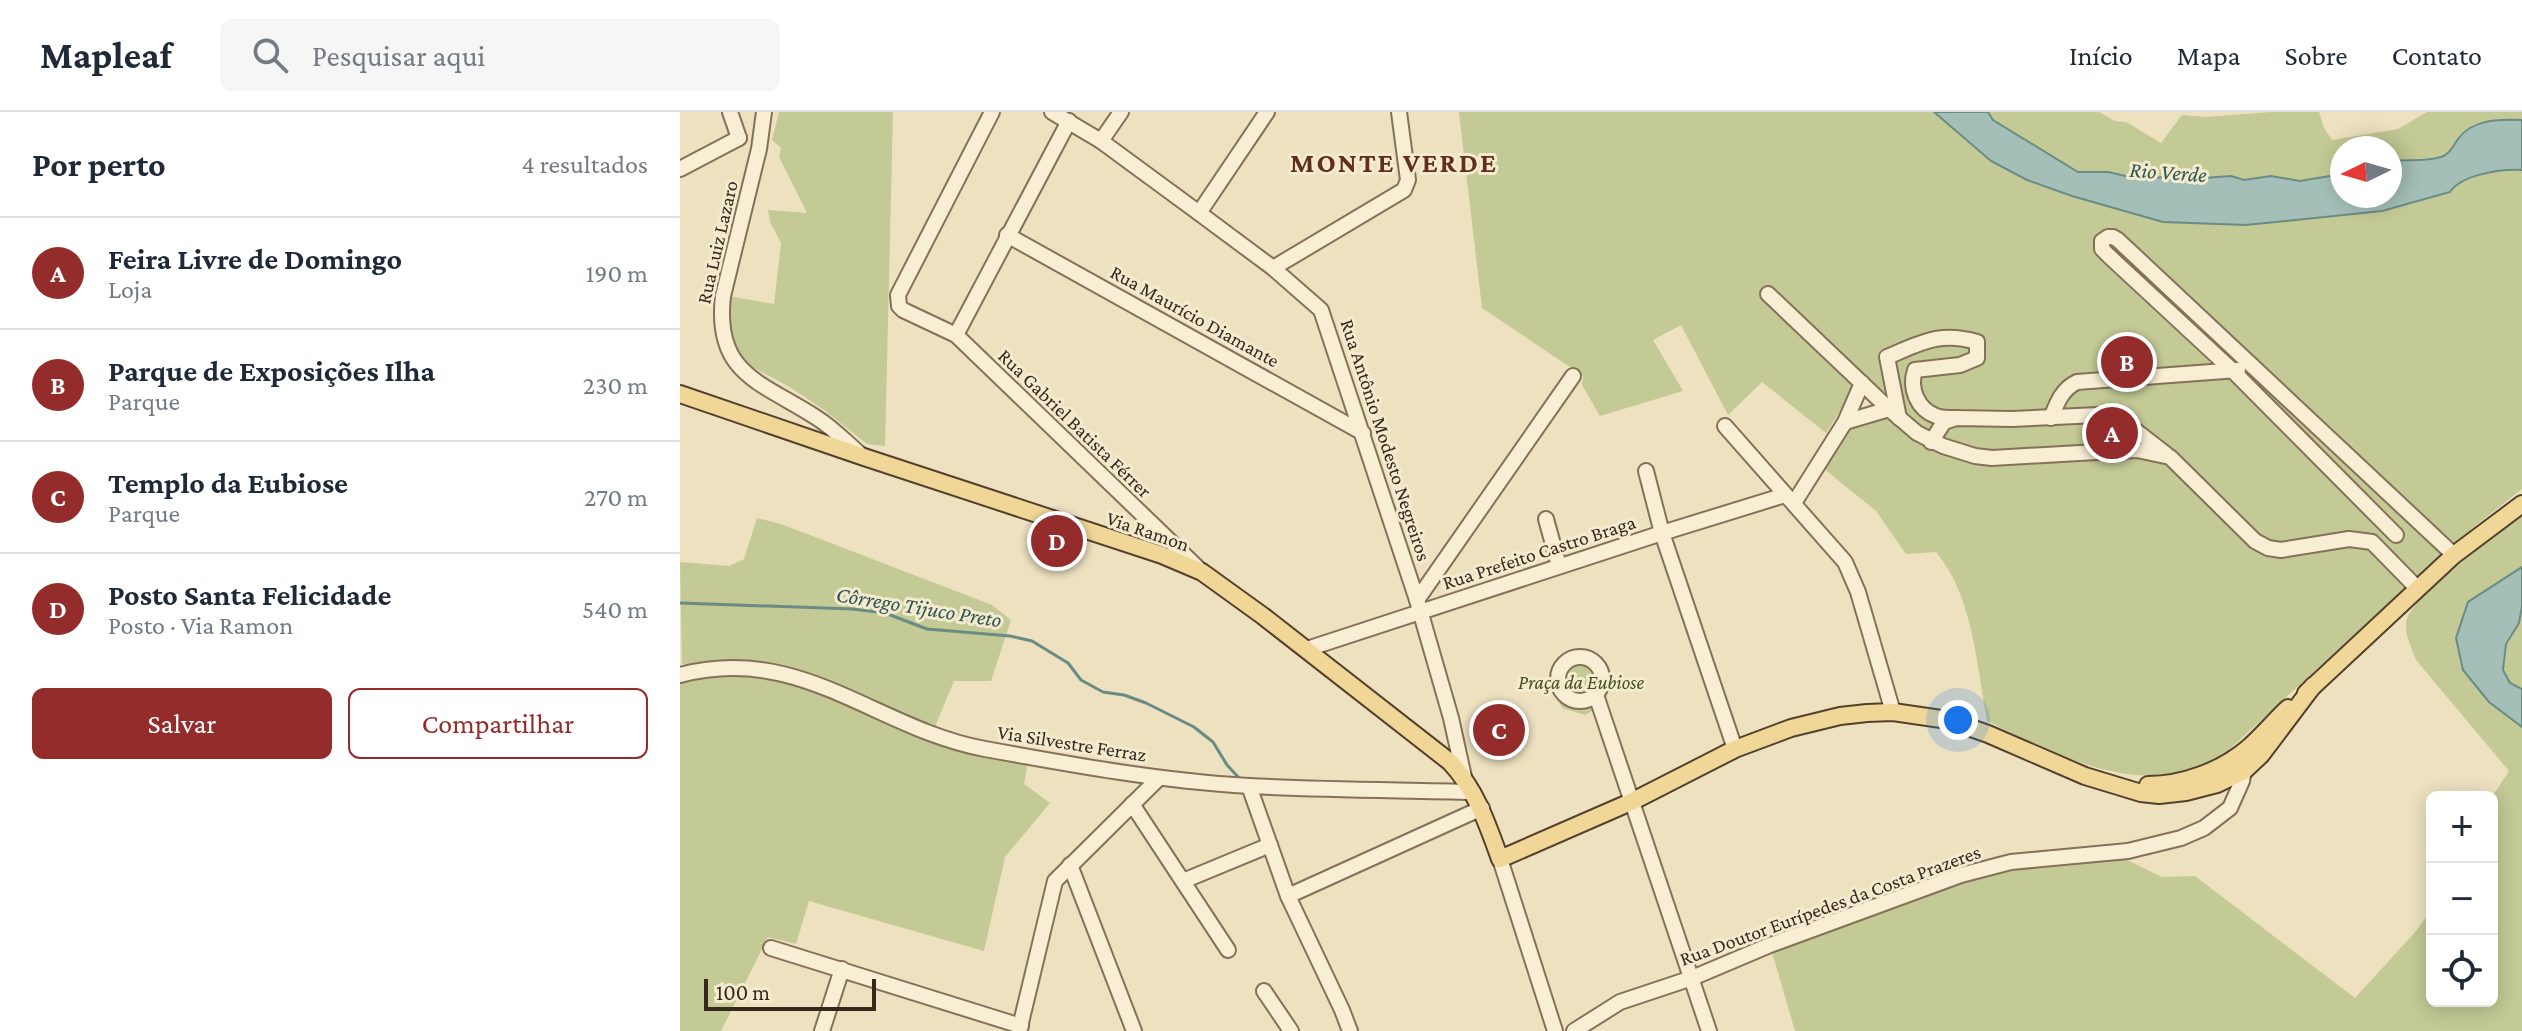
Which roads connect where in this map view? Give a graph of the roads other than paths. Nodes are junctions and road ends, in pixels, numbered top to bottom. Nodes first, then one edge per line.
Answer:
1 (730, 112) edge
2 (764, 112) edge
3 (1052, 112) edge
4 (1121, 112) edge
5 (1267, 112) edge
6 (1399, 112) edge
7 (987, 116) edge
8 (1069, 121) junction
9 (739, 138) junction
10 (1101, 141) junction
11 (759, 149) junction
12 (680, 169) edge
13 (1199, 213) junction
14 (1007, 235) junction
15 (1273, 268) junction
16 (1768, 294) dead end
17 (956, 335) junction
18 (2251, 367) junction
19 (2233, 371) junction
20 (1573, 376) dead end
21 (1862, 383) junction
22 (680, 394) edge
23 (1894, 414) junction
24 (1956, 418) junction
25 (2051, 418) junction
26 (1845, 422) junction
27 (1725, 426) dead end
28 (1363, 433) junction
29 (1931, 442) junction
30 (864, 457) junction
31 (2170, 457) junction
32 (1646, 471) dead end
33 (1790, 499) junction
34 (2522, 504) edge
35 (1546, 519) dead end
36 (1662, 533) junction
37 (2396, 535) dead end
38 (2454, 555) junction
39 (1559, 566) junction
40 (1202, 572) junction
41 (2417, 588) junction
42 (1419, 607) junction
43 (1307, 649) junction
44 (680, 675) edge
45 (2313, 686) junction
46 (1596, 695) dead end
47 (1893, 712) junction
48 (1735, 749) junction
49 (2247, 749) junction
50 (2244, 771) junction
51 (1159, 778) junction
52 (2107, 782) junction
53 (1469, 785) junction
54 (1249, 786) junction
55 (1633, 801) junction
56 (1132, 804) junction
57 (1482, 808) junction
58 (1270, 845) junction
59 (1500, 859) junction
60 (1070, 865) junction
61 (1183, 881) junction
62 (1288, 896) junction
63 (771, 948) dead end
64 (1228, 950) dead end
65 (842, 969) junction
66 (1692, 978) junction
67 (1264, 991) dead end
68 (1020, 1029) edge
69 (822, 1031) edge
70 (1134, 1031) edge
71 (1291, 1031) edge
72 (1350, 1031) edge
73 (1555, 1031) edge
74 (1574, 1031) edge
75 (1709, 1031) edge

1 - 9 street
2 - 11 street, Rua Luiz Lazaro
3 - 8 street
4 - 10 street
5 - 13 street
6 - 15 street
7 - 17 street, Rua Gabriel Batista Férrer
8 - 10 street
8 - 14 street
9 - 11 street
9 - 12 street
10 - 13 street
11 - 30 street, Rua Luiz Lazaro
13 - 15 street
14 - 17 street
14 - 28 street, Rua Maurício Diamante
15 - 28 street, Rua Antônio Modesto Negreiros
16 - 21 street
17 - 40 street, Rua Gabriel Batista Férrer
18 - 19 street
18 - 19 street
18 - 38 street
19 - 25 street
19 - 37 street
20 - 42 street
21 - 23 street
21 - 26 street
22 - 30 main road, Via Ramon
23 - 24 street
23 - 26 street
23 - 29 street
24 - 25 street
24 - 29 street
25 - 31 street
26 - 33 street
27 - 33 street
28 - 42 street, Rua Antônio Modesto Negreiros
29 - 31 street
30 - 40 main road, Via Ramon
31 - 41 street
32 - 36 street
33 - 36 street, Rua Prefeito Castro Braga
33 - 47 street
34 - 38 main road
35 - 39 street
36 - 39 street, Rua Prefeito Castro Braga
36 - 48 street
38 - 41 main road
39 - 42 street, Rua Prefeito Castro Braga
40 - 43 main road, Via Ramon
41 - 45 main road
42 - 43 street, Rua Prefeito Castro Braga
42 - 53 street, Rua Antônio Modesto Negreiros
43 - 53 main road, Via Ramon
44 - 51 street, Via Silvestre Ferraz
45 - 49 main road
45 - 50 main road
46 - 55 street
47 - 48 main road
47 - 52 main road
48 - 55 main road
49 - 50 street, Rua Doutor Eurípedes da Costa Prazeres
49 - 52 main road
50 - 52 main road
50 - 66 street, Rua Doutor Eurípedes da Costa Prazeres
51 - 54 street, Via Silvestre Ferraz
51 - 56 street
53 - 54 street, Via Silvestre Ferraz
53 - 57 main road, Via Ramon
54 - 58 street
55 - 59 main road
55 - 66 street
56 - 60 street
56 - 61 street
57 - 59 main road, Via Ramon
57 - 62 street
58 - 61 street
58 - 62 street
59 - 73 street
60 - 68 street
60 - 70 street
61 - 64 street
62 - 72 street
63 - 65 street
65 - 68 street
65 - 69 street
66 - 74 street, Rua Doutor Eurípedes da Costa Prazeres
66 - 75 street
67 - 71 street

